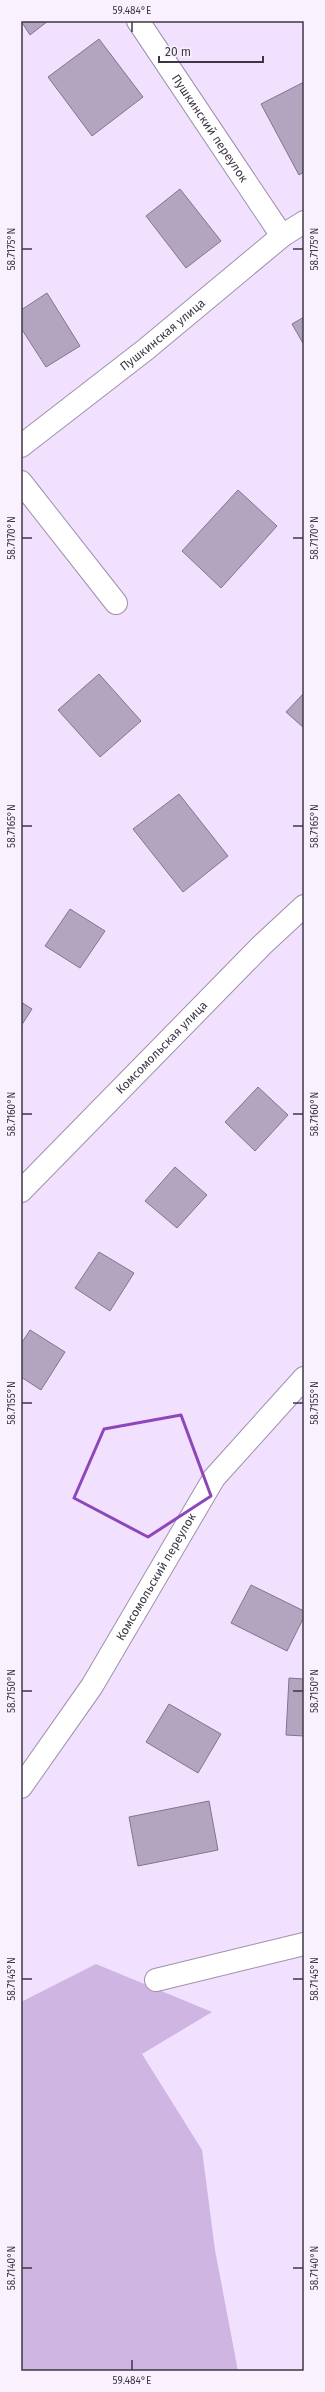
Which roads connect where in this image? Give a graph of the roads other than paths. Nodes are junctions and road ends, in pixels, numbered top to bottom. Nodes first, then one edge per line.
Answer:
1 (138, 21) edge
2 (304, 222) edge
3 (282, 236) junction
4 (21, 446) edge
5 (21, 482) edge
6 (116, 603) dead end
7 (304, 906) edge
8 (21, 1191) edge
9 (304, 1378) edge
10 (21, 1787) edge
11 (304, 1944) edge
12 (156, 1980) dead end

1 - 3 street, Пушкинский переулок
2 - 3 street, Пушкинская улица
3 - 4 street, Пушкинская улица
5 - 6 street
7 - 8 street, Комсомольская улица
9 - 10 street, Комсомольский переулок
11 - 12 street

